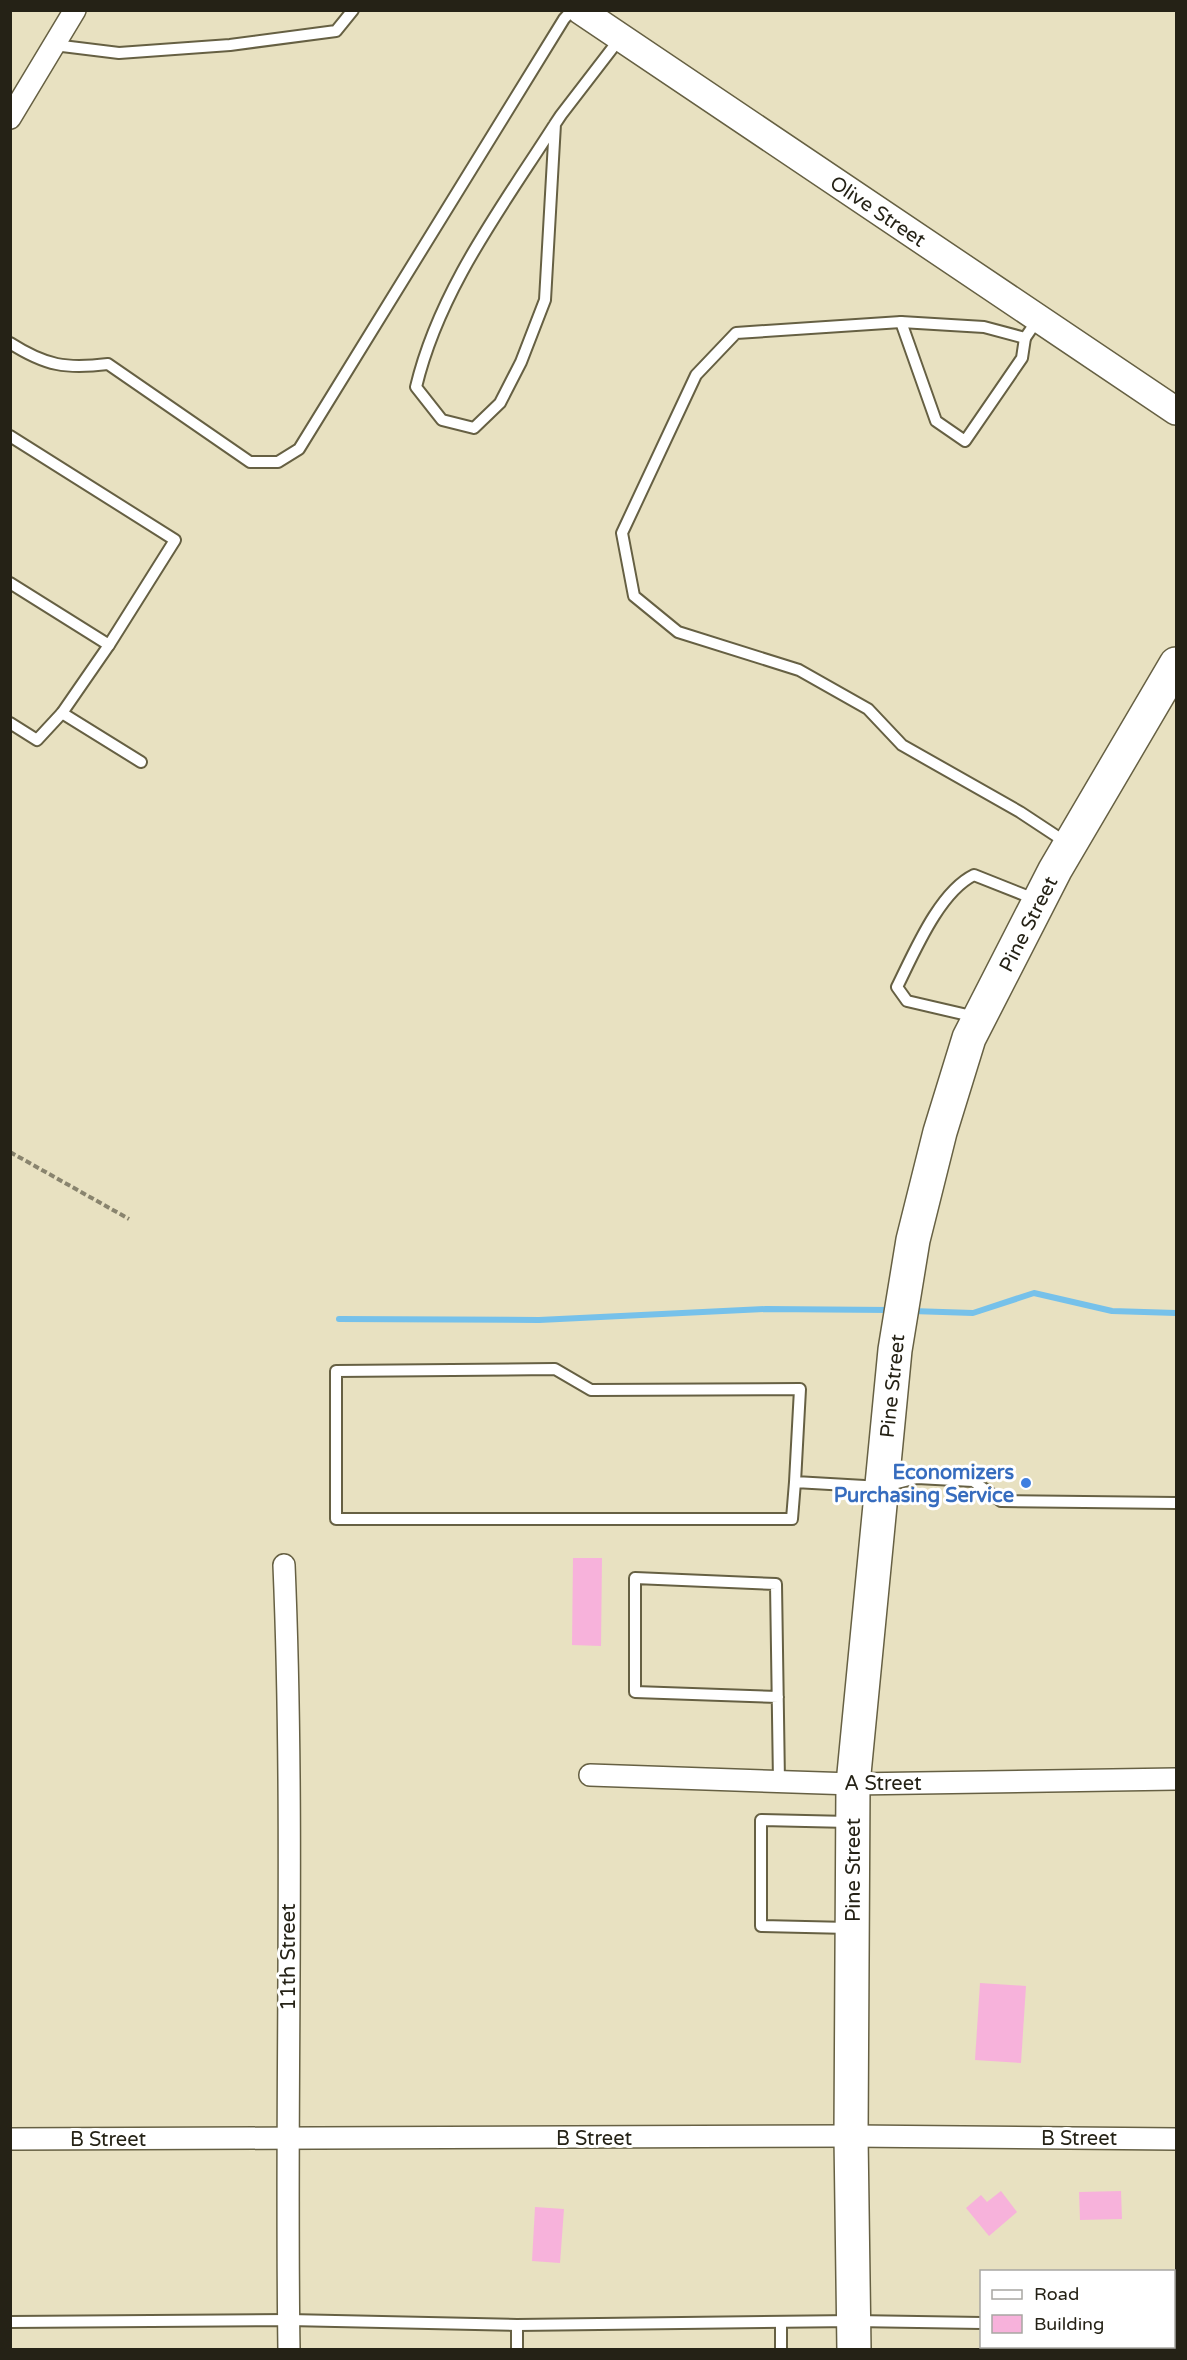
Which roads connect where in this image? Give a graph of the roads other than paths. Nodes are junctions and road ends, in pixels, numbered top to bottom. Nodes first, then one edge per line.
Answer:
1 (75, 10) edge
2 (354, 10) edge
3 (572, 10) edge
4 (580, 10) edge
5 (621, 37) junction
6 (54, 45) junction
7 (10, 118) edge
8 (555, 124) junction
9 (901, 321) junction
10 (1032, 328) junction
11 (10, 343) edge
12 (1176, 411) edge
13 (10, 436) edge
14 (10, 583) edge
15 (109, 645) junction
16 (1176, 664) edge
17 (62, 712) junction
18 (10, 723) edge
19 (141, 762) dead end
20 (1070, 845) junction
21 (1040, 901) junction
22 (979, 1018) junction
23 (795, 1482) junction
24 (882, 1487) junction
25 (1176, 1503) edge
26 (284, 1565) dead end
27 (778, 1697) junction
28 (590, 1775) dead end
29 (1176, 1779) edge
30 (779, 1782) junction
31 (853, 1784) junction
32 (853, 1822) junction
33 (852, 1928) junction
34 (851, 2136) junction
35 (10, 2139) edge
36 (287, 2139) junction
37 (1176, 2139) edge
38 (289, 2320) junction
39 (10, 2322) edge
40 (781, 2323) junction
41 (980, 2323) edge
42 (518, 2325) junction
43 (854, 2335) edge
44 (289, 2349) edge
45 (517, 2349) edge
46 (781, 2349) edge

1 - 6 street
2 - 6 lane
3 - 11 lane
4 - 5 street, Olive Street
5 - 8 lane
5 - 10 street, Olive Street
6 - 7 street
8 - 8 lane
9 - 10 lane
9 - 10 lane
9 - 20 lane
10 - 12 street, Olive Street
13 - 15 lane
14 - 15 lane
15 - 17 lane
16 - 20 main road, Pine Street
17 - 18 lane
17 - 19 lane
20 - 21 main road, Pine Street
21 - 22 main road, Pine Street
21 - 22 lane
22 - 24 main road, Pine Street
23 - 23 lane
23 - 24 lane
24 - 25 lane
24 - 31 main road, Pine Street
26 - 36 street, 11th Street
27 - 27 lane
27 - 30 lane
28 - 30 street, A Street
29 - 31 street, A Street
30 - 31 street, A Street
31 - 32 main road, Pine Street
32 - 33 main road, Pine Street
32 - 33 lane
33 - 34 main road, Pine Street
34 - 36 street, B Street
34 - 37 street, B Street
34 - 43 main road, Pine Street
35 - 36 street, B Street
36 - 38 street, 11th Street
38 - 39 lane
38 - 42 lane
38 - 44 street, 11th Street
40 - 42 lane
40 - 43 lane
40 - 46 lane
41 - 43 lane
42 - 45 lane

